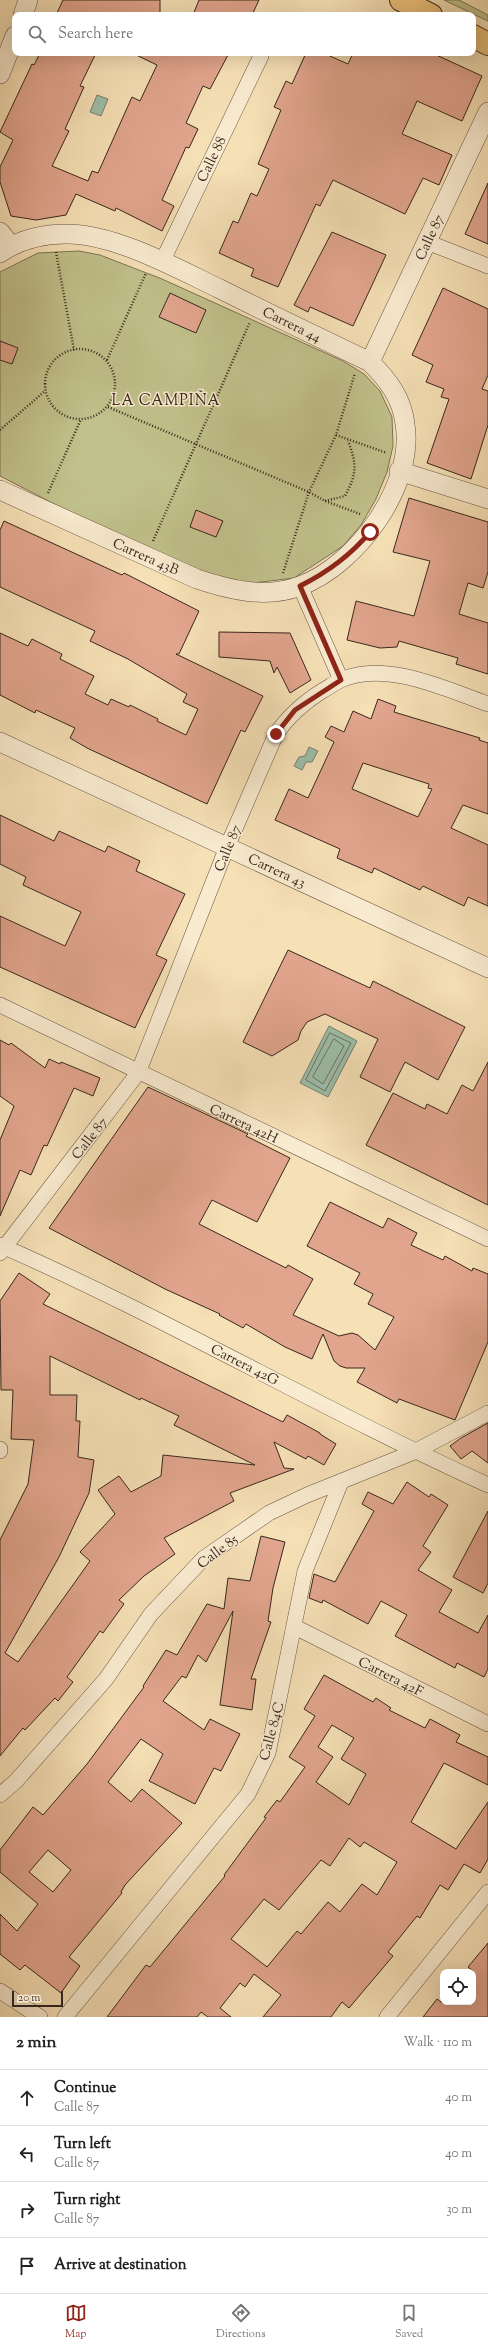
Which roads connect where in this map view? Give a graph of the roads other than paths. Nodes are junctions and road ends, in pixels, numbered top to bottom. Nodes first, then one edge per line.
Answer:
1 (28, 0) edge
2 (401, 0) edge
3 (24, 12) edge
4 (425, 12) edge
5 (476, 38) edge
6 (12, 44) edge
7 (488, 44) edge
8 (260, 56) dead end
9 (0, 74) edge
10 (488, 112) edge
11 (427, 242) junction
12 (4, 244) edge
13 (157, 260) junction
14 (488, 266) edge
15 (365, 360) junction
16 (401, 465) junction
17 (0, 490) edge
18 (488, 498) edge
19 (294, 588) junction
20 (341, 680) junction
21 (488, 704) edge
22 (0, 742) edge
23 (227, 847) junction
24 (488, 968) edge
25 (0, 1005) edge
26 (138, 1073) junction
27 (488, 1239) edge
28 (2, 1248) edge
29 (488, 1413) edge
30 (414, 1452) junction
31 (341, 1482) junction
32 (488, 1485) edge
33 (295, 1627) junction
34 (488, 1724) edge
35 (0, 1796) edge
36 (488, 1892) edge
37 (0, 1991) edge
38 (40, 2017) edge
39 (64, 2017) edge
40 (387, 2017) edge

1 - 3 street
2 - 4 main road
5 - 7 main road
6 - 9 street
8 - 13 street, Calle 88
10 - 11 street, Calle 87
11 - 14 street
11 - 15 street, Calle 87
12 - 13 street, Carrera 44
13 - 15 street, Carrera 44
15 - 16 street, Carrera 44
16 - 18 street
16 - 19 street
17 - 19 street, Carrera 43B
19 - 20 street
20 - 21 street
20 - 23 street, Calle 87
22 - 23 street, Carrera 43
23 - 24 street, Carrera 43
23 - 26 street, Calle 87
25 - 26 street, Carrera 42H
26 - 27 street, Carrera 42H
26 - 28 street, Calle 87
28 - 30 street, Carrera 42G
29 - 30 street, Calle 85
30 - 31 street, Calle 85
30 - 32 street, Carrera 42G
31 - 33 street, Calle 84C
31 - 35 street, Calle 85
33 - 34 street, Carrera 42F
33 - 39 street, Calle 84C
36 - 40 street
37 - 38 street

